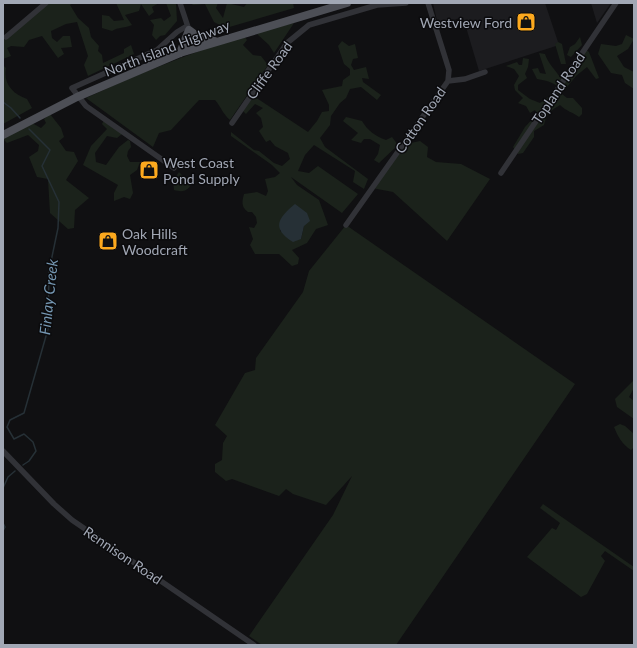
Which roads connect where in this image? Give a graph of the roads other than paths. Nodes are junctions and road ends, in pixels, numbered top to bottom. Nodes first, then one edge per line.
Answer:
1 (46, 3) edge
2 (180, 3) edge
3 (347, 3) edge
4 (406, 3) edge
5 (428, 3) edge
6 (616, 3) edge
7 (188, 28) junction
8 (6, 37) dead end
9 (216, 41) junction
10 (195, 48) junction
11 (180, 53) junction
12 (485, 72) dead end
13 (448, 81) junction
14 (77, 97) junction
15 (232, 123) dead end
16 (3, 135) edge
17 (174, 168) dead end
18 (501, 173) dead end
19 (346, 225) dead end
20 (3, 451) edge
21 (254, 645) edge

1 - 8 street
2 - 7 street
3 - 9 main road, North Island Highway
4 - 15 street, Cliffe Road
5 - 13 street, Cotton Road
6 - 18 street, Topland Road
7 - 9 main road
7 - 10 street
7 - 11 main road
7 - 14 street
9 - 10 main road, North Island Highway
10 - 11 main road, North Island Highway
11 - 14 main road, North Island Highway
12 - 13 street
13 - 19 street, Cotton Road
14 - 16 main road, North Island Highway
14 - 17 street
20 - 21 street, Rennison Road

